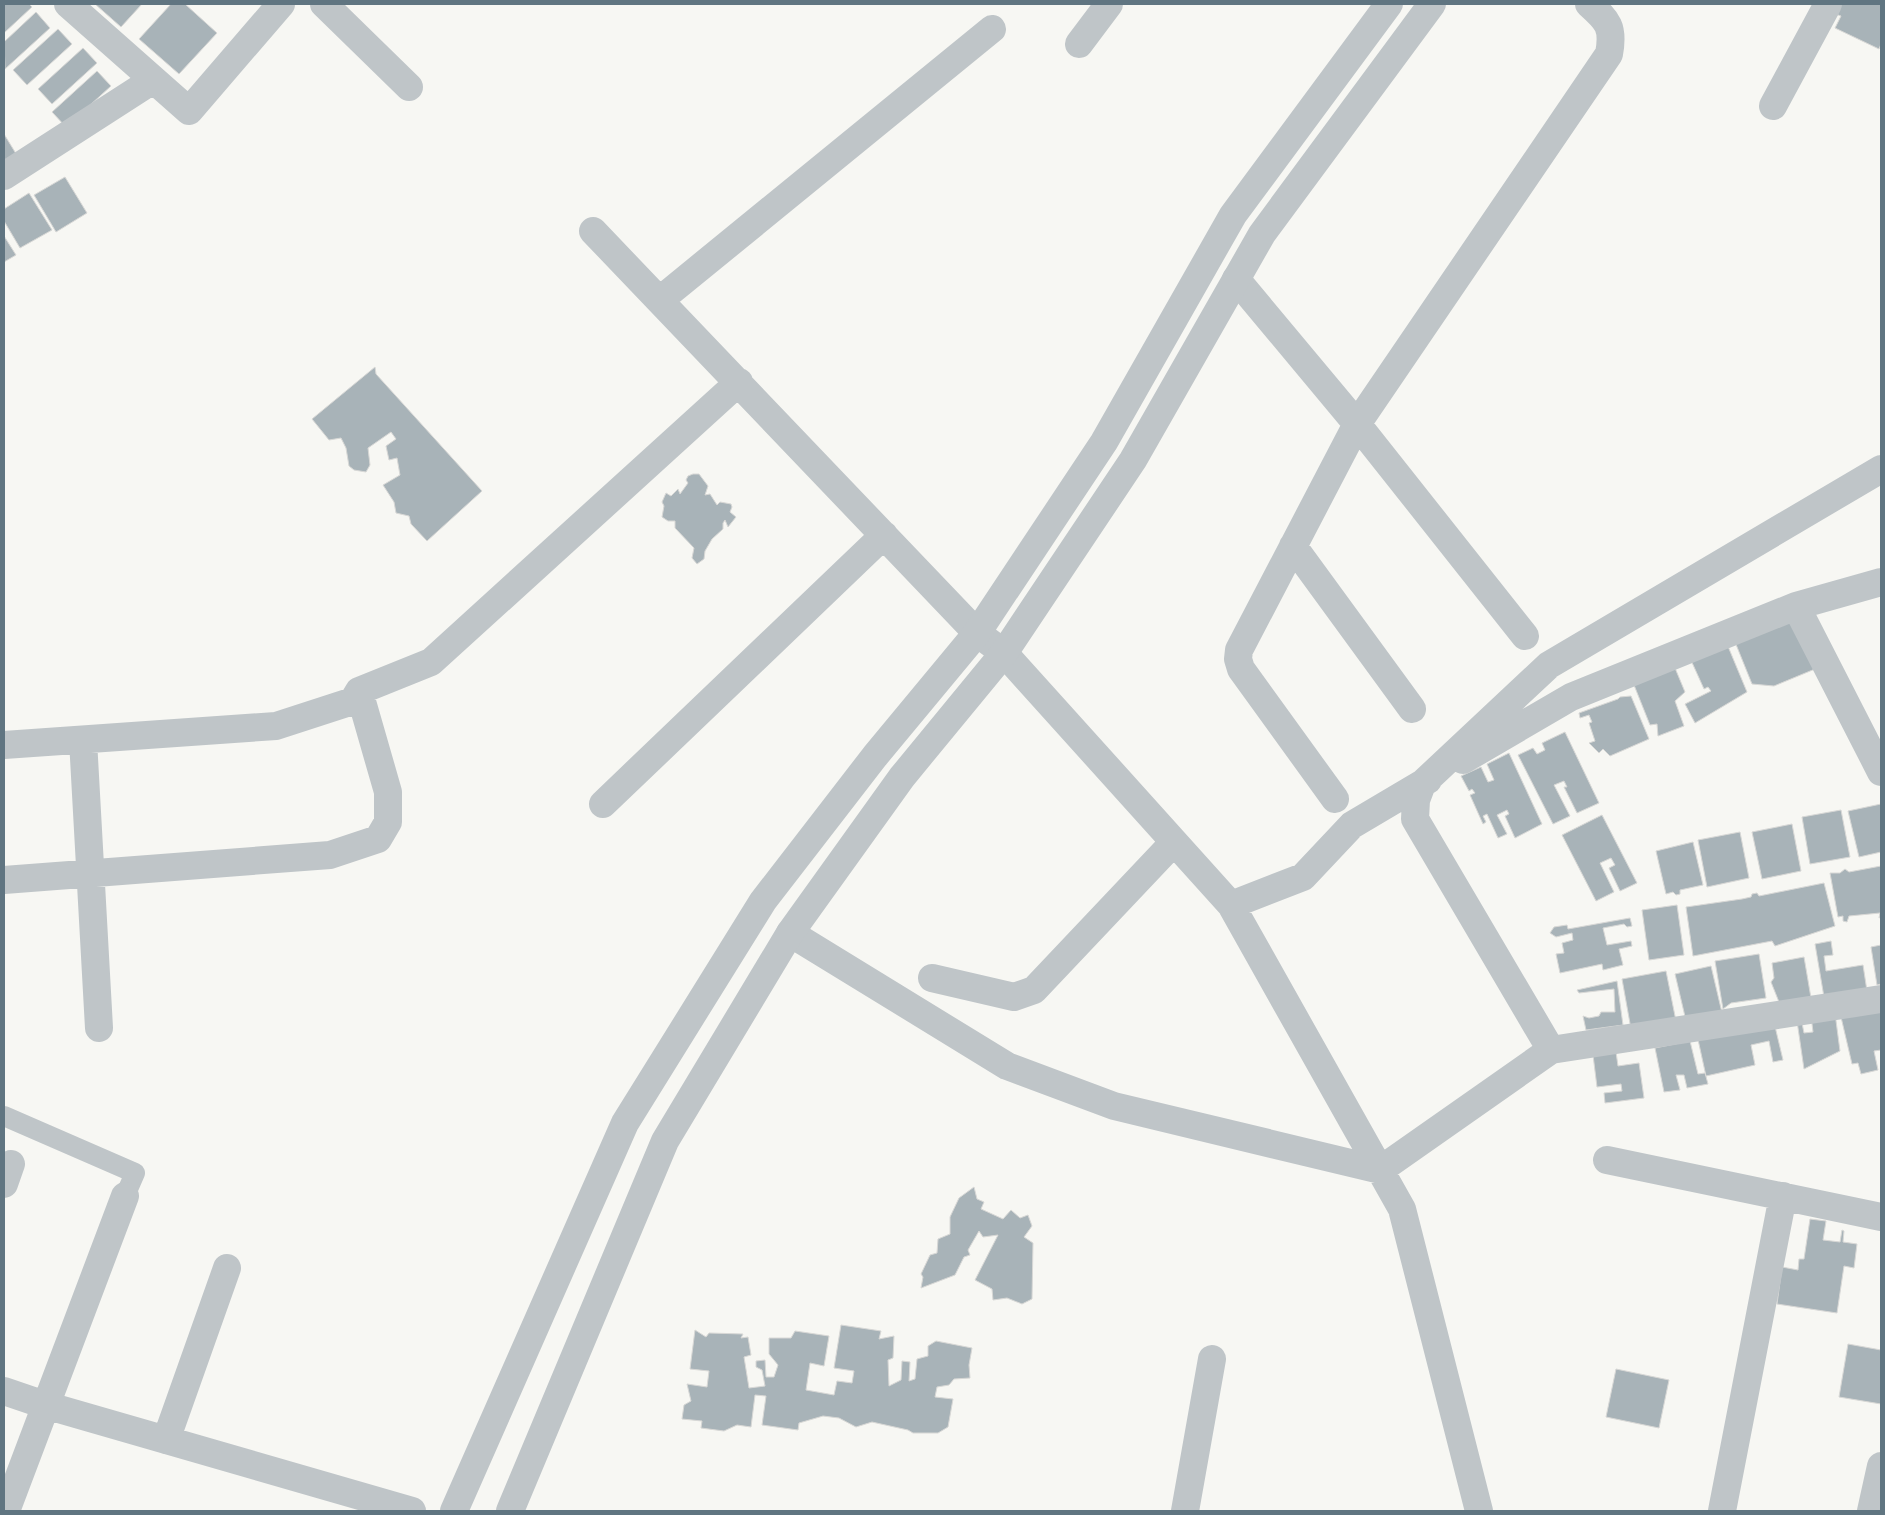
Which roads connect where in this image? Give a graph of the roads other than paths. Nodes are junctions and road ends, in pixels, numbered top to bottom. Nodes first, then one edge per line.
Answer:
1 (68, 4) edge
2 (281, 4) edge
3 (324, 4) edge
4 (1109, 4) edge
5 (1390, 4) edge
6 (1432, 4) edge
7 (1590, 4) edge
8 (1828, 4) edge
9 (992, 29) dead end
10 (1079, 44) dead end
11 (153, 80) junction
12 (409, 87) dead end
13 (1773, 106) dead end
14 (4, 176) edge
15 (594, 231) dead end
16 (1236, 279) junction
17 (660, 300) junction
18 (739, 382) junction
19 (1357, 424) junction
20 (1881, 470) edge
21 (884, 535) junction
22 (1294, 546) junction
23 (1881, 582) edge
24 (1796, 606) junction
25 (977, 633) junction
26 (1525, 636) dead end
27 (1004, 653) junction
28 (359, 691) junction
29 (1412, 709) dead end
30 (83, 740) junction
31 (4, 745) edge
32 (1881, 772) edge
33 (1422, 784) junction
34 (1335, 799) dead end
35 (603, 804) dead end
36 (1174, 842) junction
37 (90, 873) junction
38 (4, 880) edge
39 (1231, 905) junction
40 (790, 933) junction
41 (932, 978) dead end
42 (1881, 999) edge
43 (99, 1028) dead end
44 (1551, 1050) junction
45 (4, 1116) edge
46 (1607, 1160) dead end
47 (1380, 1170) junction
48 (125, 1196) joint
49 (1783, 1196) junction
50 (1881, 1216) edge
51 (227, 1268) dead end
52 (1212, 1359) dead end
53 (4, 1391) edge
54 (45, 1405) junction
55 (166, 1440) junction
56 (1881, 1466) edge
57 (6, 1511) edge
58 (412, 1511) edge
59 (454, 1511) edge
60 (510, 1511) edge
61 (1185, 1511) edge
62 (1479, 1511) edge
63 (1722, 1511) edge
64 (1871, 1511) edge

1 - 11 street
2 - 11 street
3 - 12 street
4 - 10 street
5 - 25 street
6 - 16 street
7 - 19 street
8 - 13 street
9 - 17 street
11 - 14 street
15 - 17 street
16 - 19 street
16 - 27 street
17 - 18 street
18 - 21 street
18 - 28 street
19 - 22 street
19 - 26 street
20 - 33 street
21 - 25 street
21 - 35 street
22 - 29 street
22 - 34 street
23 - 24 street
24 - 32 street
24 - 33 street
25 - 27 street
25 - 59 street
27 - 36 street
27 - 40 street
28 - 30 street
28 - 37 street
30 - 31 street
30 - 37 street
33 - 39 street
33 - 44 street
36 - 39 street
36 - 41 street
37 - 38 street
37 - 43 street
39 - 47 street
40 - 47 street
40 - 60 street
42 - 44 street
44 - 47 street
45 - 48 lane
46 - 49 street
47 - 62 street
48 - 54 street
49 - 50 street
49 - 63 street
51 - 55 street
52 - 61 street
53 - 54 street
54 - 55 street
54 - 57 street
55 - 58 street
56 - 64 street

